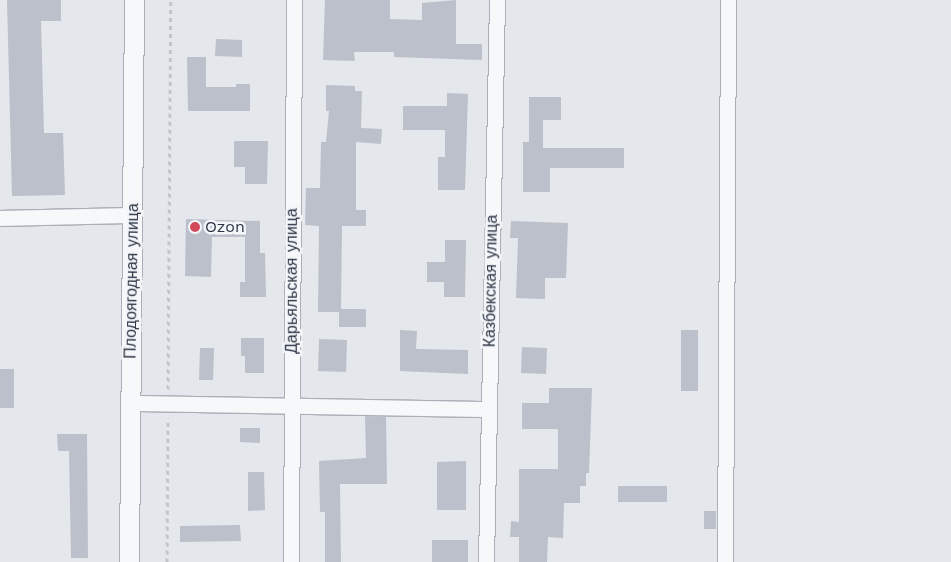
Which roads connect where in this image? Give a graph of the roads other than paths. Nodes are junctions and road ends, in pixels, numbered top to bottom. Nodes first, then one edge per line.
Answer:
1 (134, 0) edge
2 (294, 0) edge
3 (497, 0) edge
4 (728, 0) edge
5 (132, 215) junction
6 (0, 218) edge
7 (131, 403) junction
8 (291, 405) junction
9 (488, 409) junction
10 (129, 562) edge
11 (291, 562) edge
12 (486, 562) edge
13 (725, 562) edge

1 - 5 street, Плодоягодная улица
2 - 8 street, Дарьяльская улица
3 - 9 street, Казбекская улица
4 - 13 street
5 - 6 street
5 - 7 street, Плодоягодная улица
7 - 8 street
7 - 10 street, Плодоягодная улица
8 - 9 street
8 - 11 street, Дарьяльская улица
9 - 12 street, Казбекская улица

